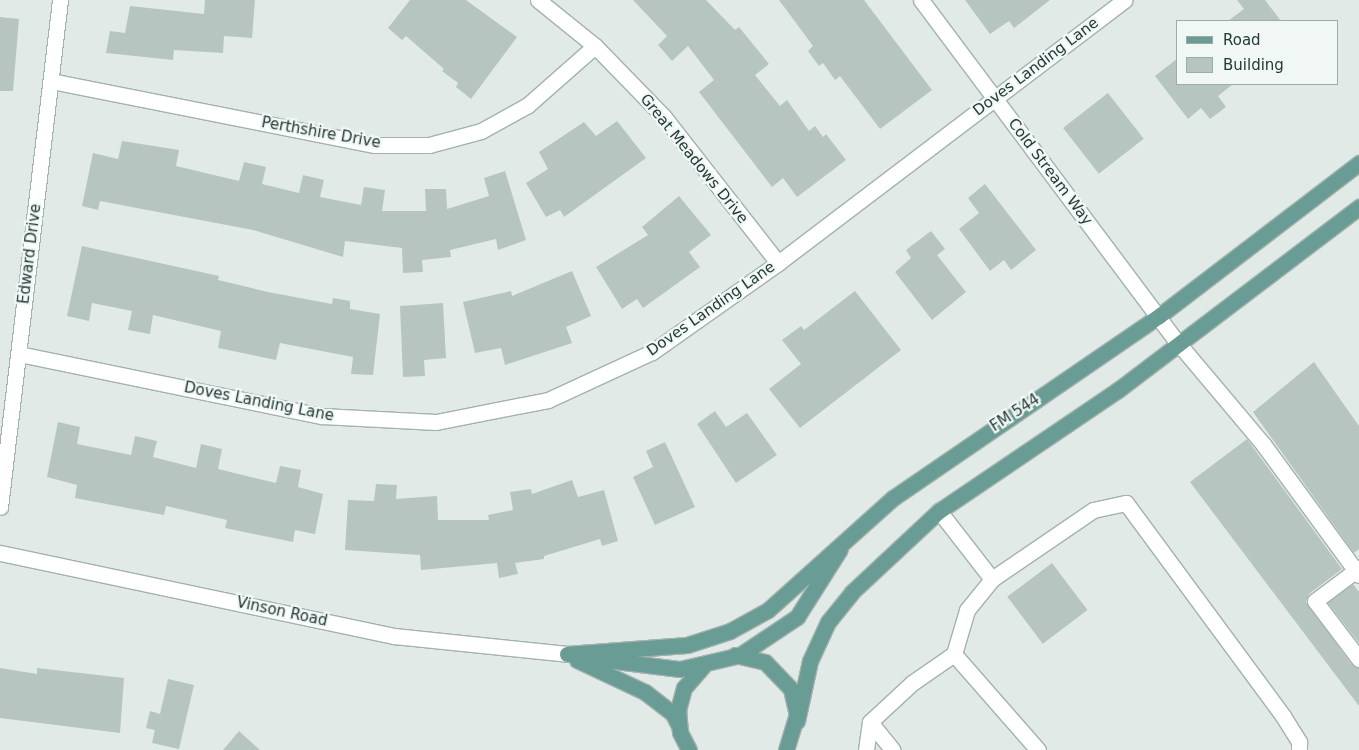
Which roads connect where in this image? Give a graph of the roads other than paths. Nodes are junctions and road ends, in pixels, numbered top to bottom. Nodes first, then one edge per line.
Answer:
1 (60, 0) edge
2 (538, 0) edge
3 (922, 0) edge
4 (1124, 0) edge
5 (595, 46) junction
6 (51, 80) junction
7 (995, 98) junction
8 (1359, 163) edge
9 (1359, 207) edge
10 (778, 263) junction
11 (1159, 316) junction
12 (1178, 343) junction
13 (19, 354) junction
14 (0, 507) edge
15 (939, 511) junction
16 (848, 537) junction
17 (0, 553) edge
18 (1358, 571) edge
19 (992, 579) junction
20 (567, 654) junction
21 (954, 654) junction
22 (740, 655) junction
23 (1359, 660) edge
24 (708, 663) junction
25 (796, 721) junction
26 (678, 722) junction
27 (870, 722) junction
28 (689, 750) edge
29 (786, 750) edge
30 (866, 750) edge
31 (893, 750) edge
32 (1038, 750) edge
33 (1299, 750) edge

1 - 6 street, Edward Drive
2 - 5 street, Great Meadows Drive
3 - 7 street, Cold Stream Way
4 - 7 street, Doves Landing Lane
5 - 6 street, Perthshire Drive
5 - 10 street, Great Meadows Drive
6 - 13 street, Edward Drive
7 - 10 street, Doves Landing Lane
7 - 11 street, Cold Stream Way
8 - 11 main road, FM 544
9 - 12 main road
10 - 13 street, Doves Landing Lane
11 - 12 street, Cold Stream Way
11 - 16 main road, FM 544
12 - 15 main road
12 - 18 street, Cold Stream Way
13 - 14 street, Edward Drive
15 - 19 street
15 - 25 main road
16 - 20 main road, FM 544
16 - 22 main road
17 - 20 street, Vinson Road
18 - 23 street
19 - 21 street
19 - 33 street
20 - 24 main road
20 - 26 main road
21 - 27 street
21 - 32 street
22 - 24 main road
22 - 25 main road
24 - 26 main road
25 - 29 main road
26 - 28 main road
27 - 30 street
27 - 31 street

